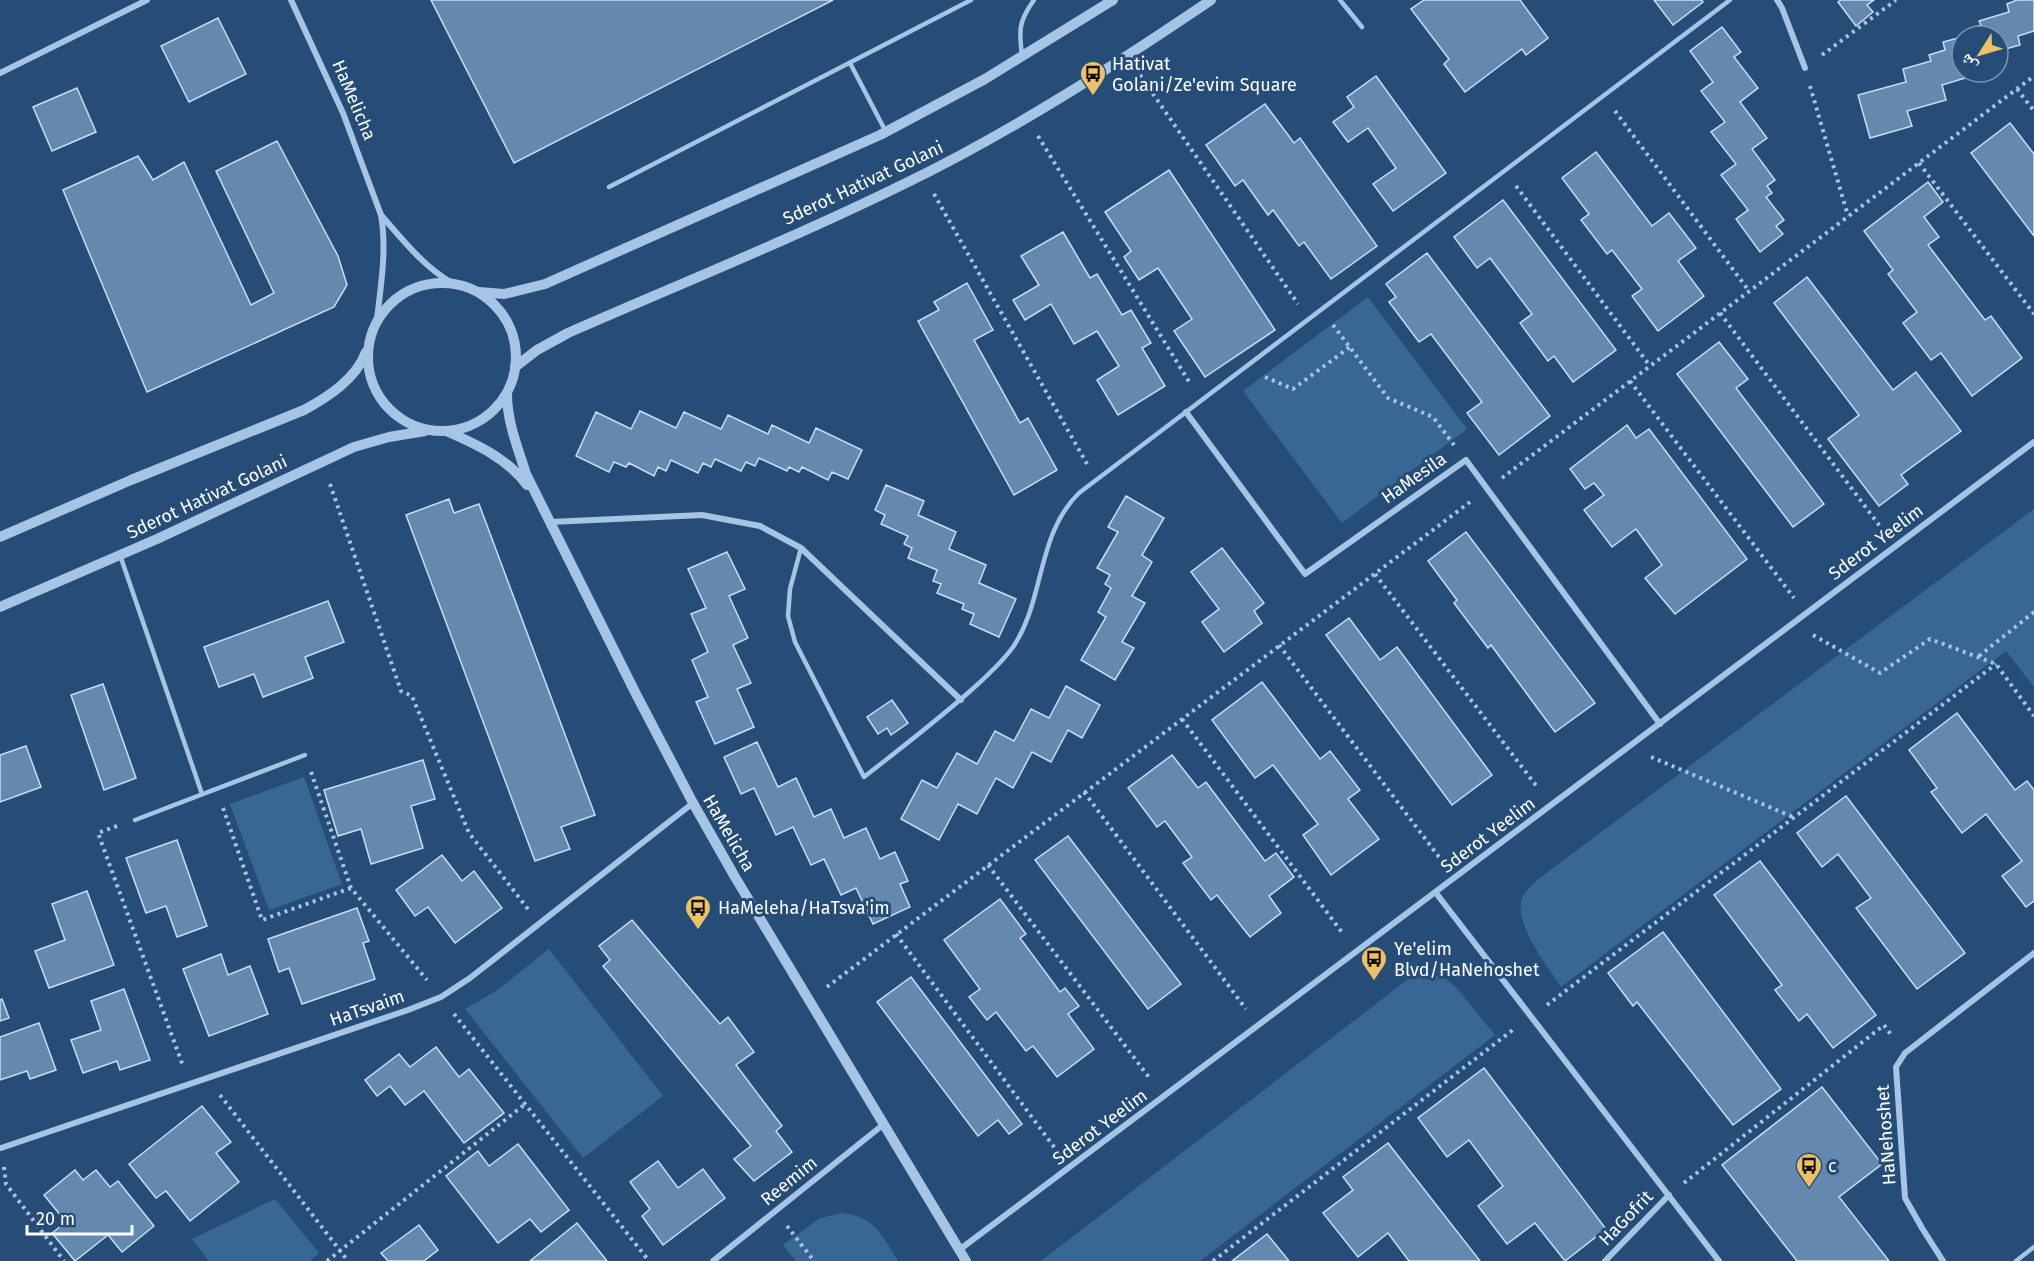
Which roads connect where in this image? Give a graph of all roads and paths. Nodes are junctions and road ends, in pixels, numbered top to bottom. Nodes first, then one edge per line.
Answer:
1 (147, 0) edge
2 (291, 0) edge
3 (971, 0) edge
4 (1034, 0) edge
5 (1113, 0) edge
6 (1211, 0) edge
7 (1340, 0) edge
8 (1730, 0) edge
9 (1777, 0) edge
10 (1896, 0) edge
11 (1362, 27) dead end
12 (1127, 56) junction
13 (1022, 57) junction
14 (850, 63) junction
15 (1805, 68) junction
16 (0, 73) edge
17 (2034, 76) edge
18 (2018, 89) junction
19 (1604, 96) junction
20 (2034, 111) edge
21 (1026, 118) junction
22 (886, 132) junction
23 (1919, 163) junction
24 (1505, 171) junction
25 (923, 174) junction
26 (609, 187) dead end
27 (381, 214) junction
28 (1848, 216) junction
29 (452, 283) junction
30 (1749, 291) junction
31 (479, 292) junction
32 (1321, 310) junction
33 (1720, 313) junction
34 (2034, 314) edge
35 (377, 319) junction
36 (1309, 319) junction
37 (368, 346) junction
38 (1350, 347) junction
39 (1650, 366) junction
40 (516, 367) junction
41 (1244, 369) junction
42 (1630, 381) junction
43 (507, 394) junction
44 (1201, 401) junction
45 (1186, 412) junction
46 (432, 430) junction
47 (446, 431) junction
48 (2034, 442) edge
49 (1466, 460) junction
50 (322, 462) junction
51 (1096, 480) junction
52 (1487, 489) junction
53 (540, 503) junction
54 (550, 522) junction
55 (0, 537) edge
56 (1895, 547) junction
57 (801, 548) junction
58 (120, 555) junction
59 (1375, 574) junction
60 (0, 607) edge
61 (2034, 612) edge
62 (1806, 614) junction
63 (1794, 623) junction
64 (1279, 645) junction
65 (1978, 657) junction
66 (1996, 664) junction
67 (961, 700) junction
68 (2034, 716) edge
69 (1182, 719) junction
70 (1660, 724) junction
71 (1629, 747) junction
72 (305, 755) joint
73 (217, 789) junction
74 (1084, 792) junction
75 (202, 794) junction
76 (693, 803) junction
77 (1551, 806) junction
78 (1794, 818) junction
79 (135, 820) joint
80 (988, 865) junction
81 (1455, 878) junction
82 (351, 888) junction
83 (1436, 893) junction
84 (539, 924) junction
85 (896, 934) junction
86 (1358, 952) junction
87 (2034, 953) edge
88 (441, 997) junction
89 (810, 1001) junction
90 (1531, 1017) junction
91 (1259, 1026) junction
92 (1905, 1053) junction
93 (207, 1078) junction
94 (190, 1084) junction
95 (1164, 1098) junction
96 (524, 1105) junction
97 (884, 1124) junction
98 (1, 1148) edge
99 (1070, 1168) junction
100 (1669, 1195) junction
101 (775, 1211) junction
102 (2034, 1247) edge
103 (959, 1250) junction
104 (340, 1251) junction
105 (64, 1261) edge
106 (327, 1261) edge
107 (348, 1261) edge
108 (649, 1261) edge
109 (713, 1261) edge
110 (814, 1261) edge
111 (966, 1261) edge
112 (1213, 1261) edge
113 (1605, 1261) edge
114 (1719, 1261) edge
115 (1943, 1261) edge
116 (2016, 1261) edge

1 - 16 street
2 - 27 street, HaMelicha
3 - 14 lane
4 - 13 lane
5 - 13 street, Sderot Hativat Golani
6 - 12 street, Sderot Hativat Golani
7 - 11 lane
8 - 19 lane
9 - 15 street
10 - 15 path
12 - 21 street, Sderot Hativat Golani
12 - 36 path
13 - 22 street, Sderot Hativat Golani
14 - 22 lane
14 - 26 lane
15 - 28 path
17 - 18 path
18 - 20 path
18 - 23 path
19 - 24 lane
19 - 30 path
21 - 25 street, Sderot Hativat Golani
21 - 44 path
22 - 31 street, Sderot Hativat Golani
23 - 28 path
23 - 34 path
24 - 32 lane
24 - 39 path
25 - 40 street, Sderot Hativat Golani
25 - 51 path
27 - 29 street, HaMelicha
27 - 35 street, HaMelicha
28 - 30 path
29 - 31 street
29 - 35 street
30 - 33 path
31 - 40 street
32 - 36 lane
32 - 38 path
33 - 39 path
33 - 56 path
35 - 37 street
36 - 41 lane
37 - 46 street
37 - 55 street
38 - 41 path
38 - 49 path
39 - 42 path
40 - 43 street
41 - 44 lane
42 - 52 path
42 - 62 path
43 - 47 street
43 - 53 street, HaMelicha
44 - 45 lane
45 - 49 street, HaMesila
45 - 51 lane
46 - 47 street
46 - 50 street, Sderot Hativat Golani
47 - 53 street, HaMelicha
48 - 56 street, Sderot Yeelim
49 - 52 street, HaMesila
50 - 58 street, Sderot Hativat Golani
50 - 84 path
51 - 67 lane
52 - 59 path
52 - 70 street, HaMesila
53 - 54 street, HaMelicha
54 - 57 street
54 - 76 street, HaMelicha
56 - 62 street, Sderot Yeelim
57 - 67 street
57 - 67 lane
58 - 60 street, Sderot Hativat Golani
58 - 75 lane
59 - 64 path
59 - 77 path
61 - 65 path
62 - 63 street, Sderot Yeelim
63 - 65 path
63 - 70 street, Sderot Yeelim
64 - 69 path
64 - 81 path
65 - 66 path
66 - 68 path
66 - 78 path
69 - 74 path
69 - 86 path
70 - 71 street, Sderot Yeelim
71 - 77 street, Sderot Yeelim
71 - 78 path
72 - 73 lane
72 - 82 path
73 - 75 lane
73 - 82 path
74 - 80 path
74 - 91 path
75 - 79 lane
76 - 84 street, HaTsvaim
76 - 89 street, HaMelicha
77 - 81 street, Sderot Yeelim
78 - 90 path
79 - 94 path
80 - 85 path
80 - 95 path
81 - 83 street, Sderot Yeelim
82 - 88 path
83 - 86 street, Sderot Yeelim
83 - 90 street
84 - 88 street, HaTsvaim
85 - 89 path
85 - 99 path
86 - 91 street, Sderot Yeelim
87 - 92 street
88 - 93 street, HaTsvaim
88 - 96 path
89 - 97 street, HaMelicha
90 - 100 street
90 - 112 path
91 - 95 street, Sderot Yeelim
92 - 100 path
92 - 115 street, HaNehoshet
93 - 94 street, HaTsvaim
93 - 104 path
94 - 98 street, HaTsvaim
95 - 99 street, Sderot Yeelim
96 - 104 path
96 - 108 path
97 - 101 street, Reemim
97 - 103 street, HaMelicha
98 - 105 path
99 - 103 street, Sderot Yeelim
100 - 113 street, HaGofrit
100 - 114 street
101 - 109 street, Reemim
101 - 110 path
102 - 116 lane
103 - 111 street, HaMelicha
104 - 106 path
104 - 107 path

